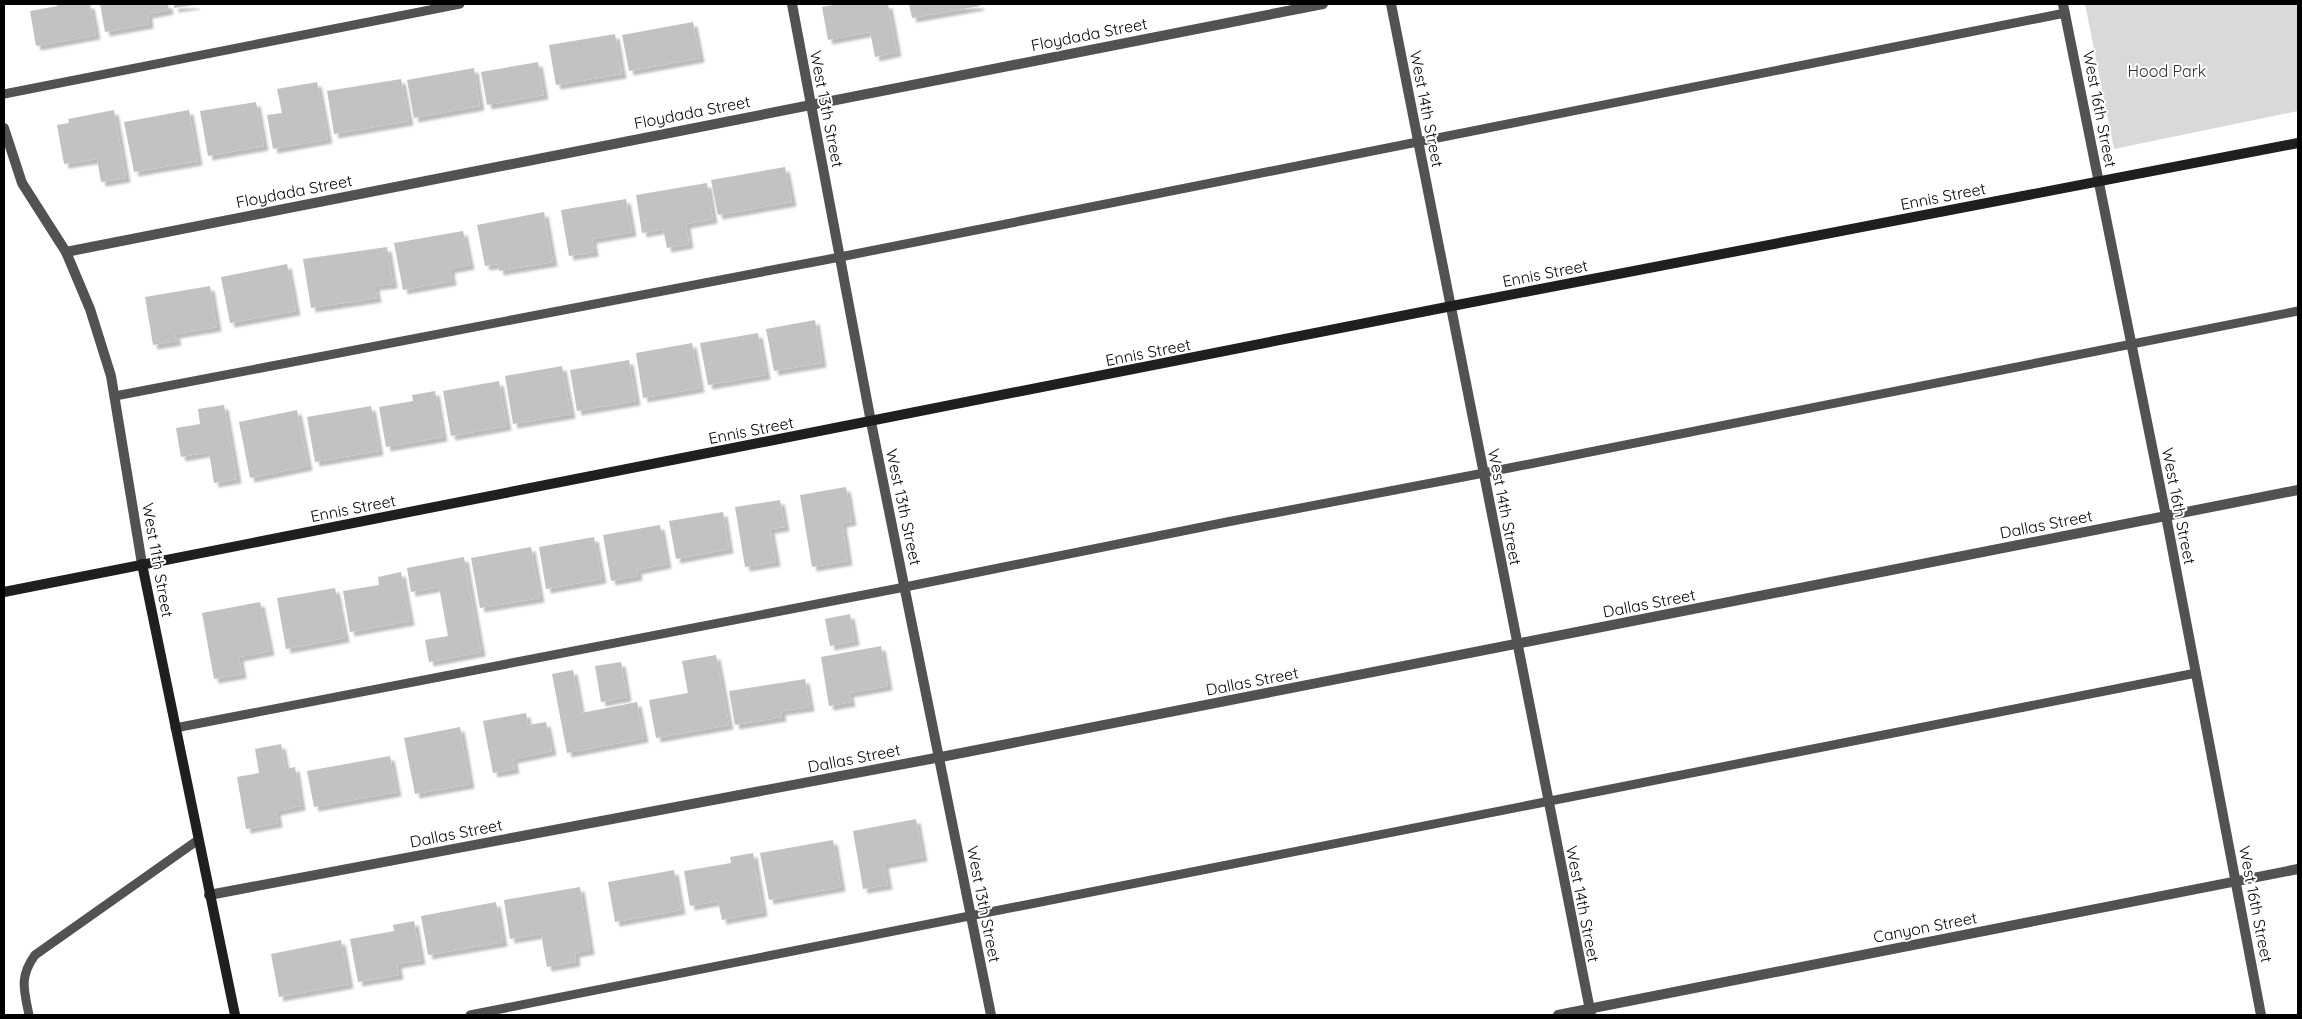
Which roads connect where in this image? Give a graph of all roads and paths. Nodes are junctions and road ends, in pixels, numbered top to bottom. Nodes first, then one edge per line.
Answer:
1 (460, 4) edge
2 (792, 4) edge
3 (1323, 4) edge
4 (1391, 4) edge
5 (2064, 8) edge
6 (4, 94) edge
7 (810, 104) junction
8 (4, 128) edge
9 (1419, 142) junction
10 (2298, 143) edge
11 (2099, 182) junction
12 (66, 252) junction
13 (840, 257) junction
14 (1452, 306) junction
15 (2298, 311) edge
16 (2131, 344) junction
17 (115, 396) junction
18 (871, 422) junction
19 (1484, 473) junction
20 (2298, 490) edge
21 (2166, 516) junction
22 (142, 564) junction
23 (906, 587) junction
24 (4, 592) edge
25 (1516, 644) junction
26 (2196, 673) junction
27 (175, 728) junction
28 (940, 757) junction
29 (1548, 802) junction
30 (198, 840) junction
31 (2298, 869) edge
32 (2236, 881) junction
33 (209, 895) junction
34 (971, 914) junction
35 (1590, 1012) edge
36 (29, 1015) edge
37 (235, 1015) edge
38 (470, 1015) edge
39 (991, 1015) edge
40 (1558, 1015) edge
41 (2262, 1015) edge

1 - 6 lane
2 - 7 street, West 13th Street
3 - 7 street, Floydada Street
4 - 9 street, West 14th Street
5 - 9 lane
5 - 11 street, West 16th Street
7 - 12 street, Floydada Street
7 - 13 street, West 13th Street
8 - 12 street, West 11th Street
9 - 13 lane
9 - 14 street, West 14th Street
10 - 11 main road, Ennis Street
11 - 14 main road, Ennis Street
11 - 16 street, West 16th Street
12 - 17 street, West 11th Street
13 - 17 lane
13 - 18 street, West 13th Street
14 - 18 main road, Ennis Street
14 - 19 street, West 14th Street
15 - 16 lane
16 - 19 lane
16 - 21 street, West 16th Street
17 - 22 street, West 11th Street
18 - 22 main road, Ennis Street
18 - 23 street, West 13th Street
19 - 23 lane
19 - 25 street, West 14th Street
20 - 21 street, Dallas Street
21 - 25 street, Dallas Street
21 - 26 street, West 16th Street
22 - 24 main road, Ennis Street
22 - 27 main road, West 11th Street
23 - 27 lane
23 - 28 street, West 13th Street
25 - 28 street, Dallas Street
25 - 29 street, West 14th Street
26 - 29 lane
26 - 32 street, West 16th Street
27 - 30 main road, West 11th Street
28 - 33 street, Dallas Street
28 - 34 street, West 13th Street
29 - 34 lane
29 - 35 street, West 14th Street
30 - 33 main road, West 11th Street
30 - 36 lane
31 - 32 street, Canyon Street
32 - 35 street, Canyon Street
32 - 41 street, West 16th Street
33 - 37 main road, West 11th Street
34 - 38 lane
34 - 39 street, West 13th Street
35 - 40 street, Canyon Street

